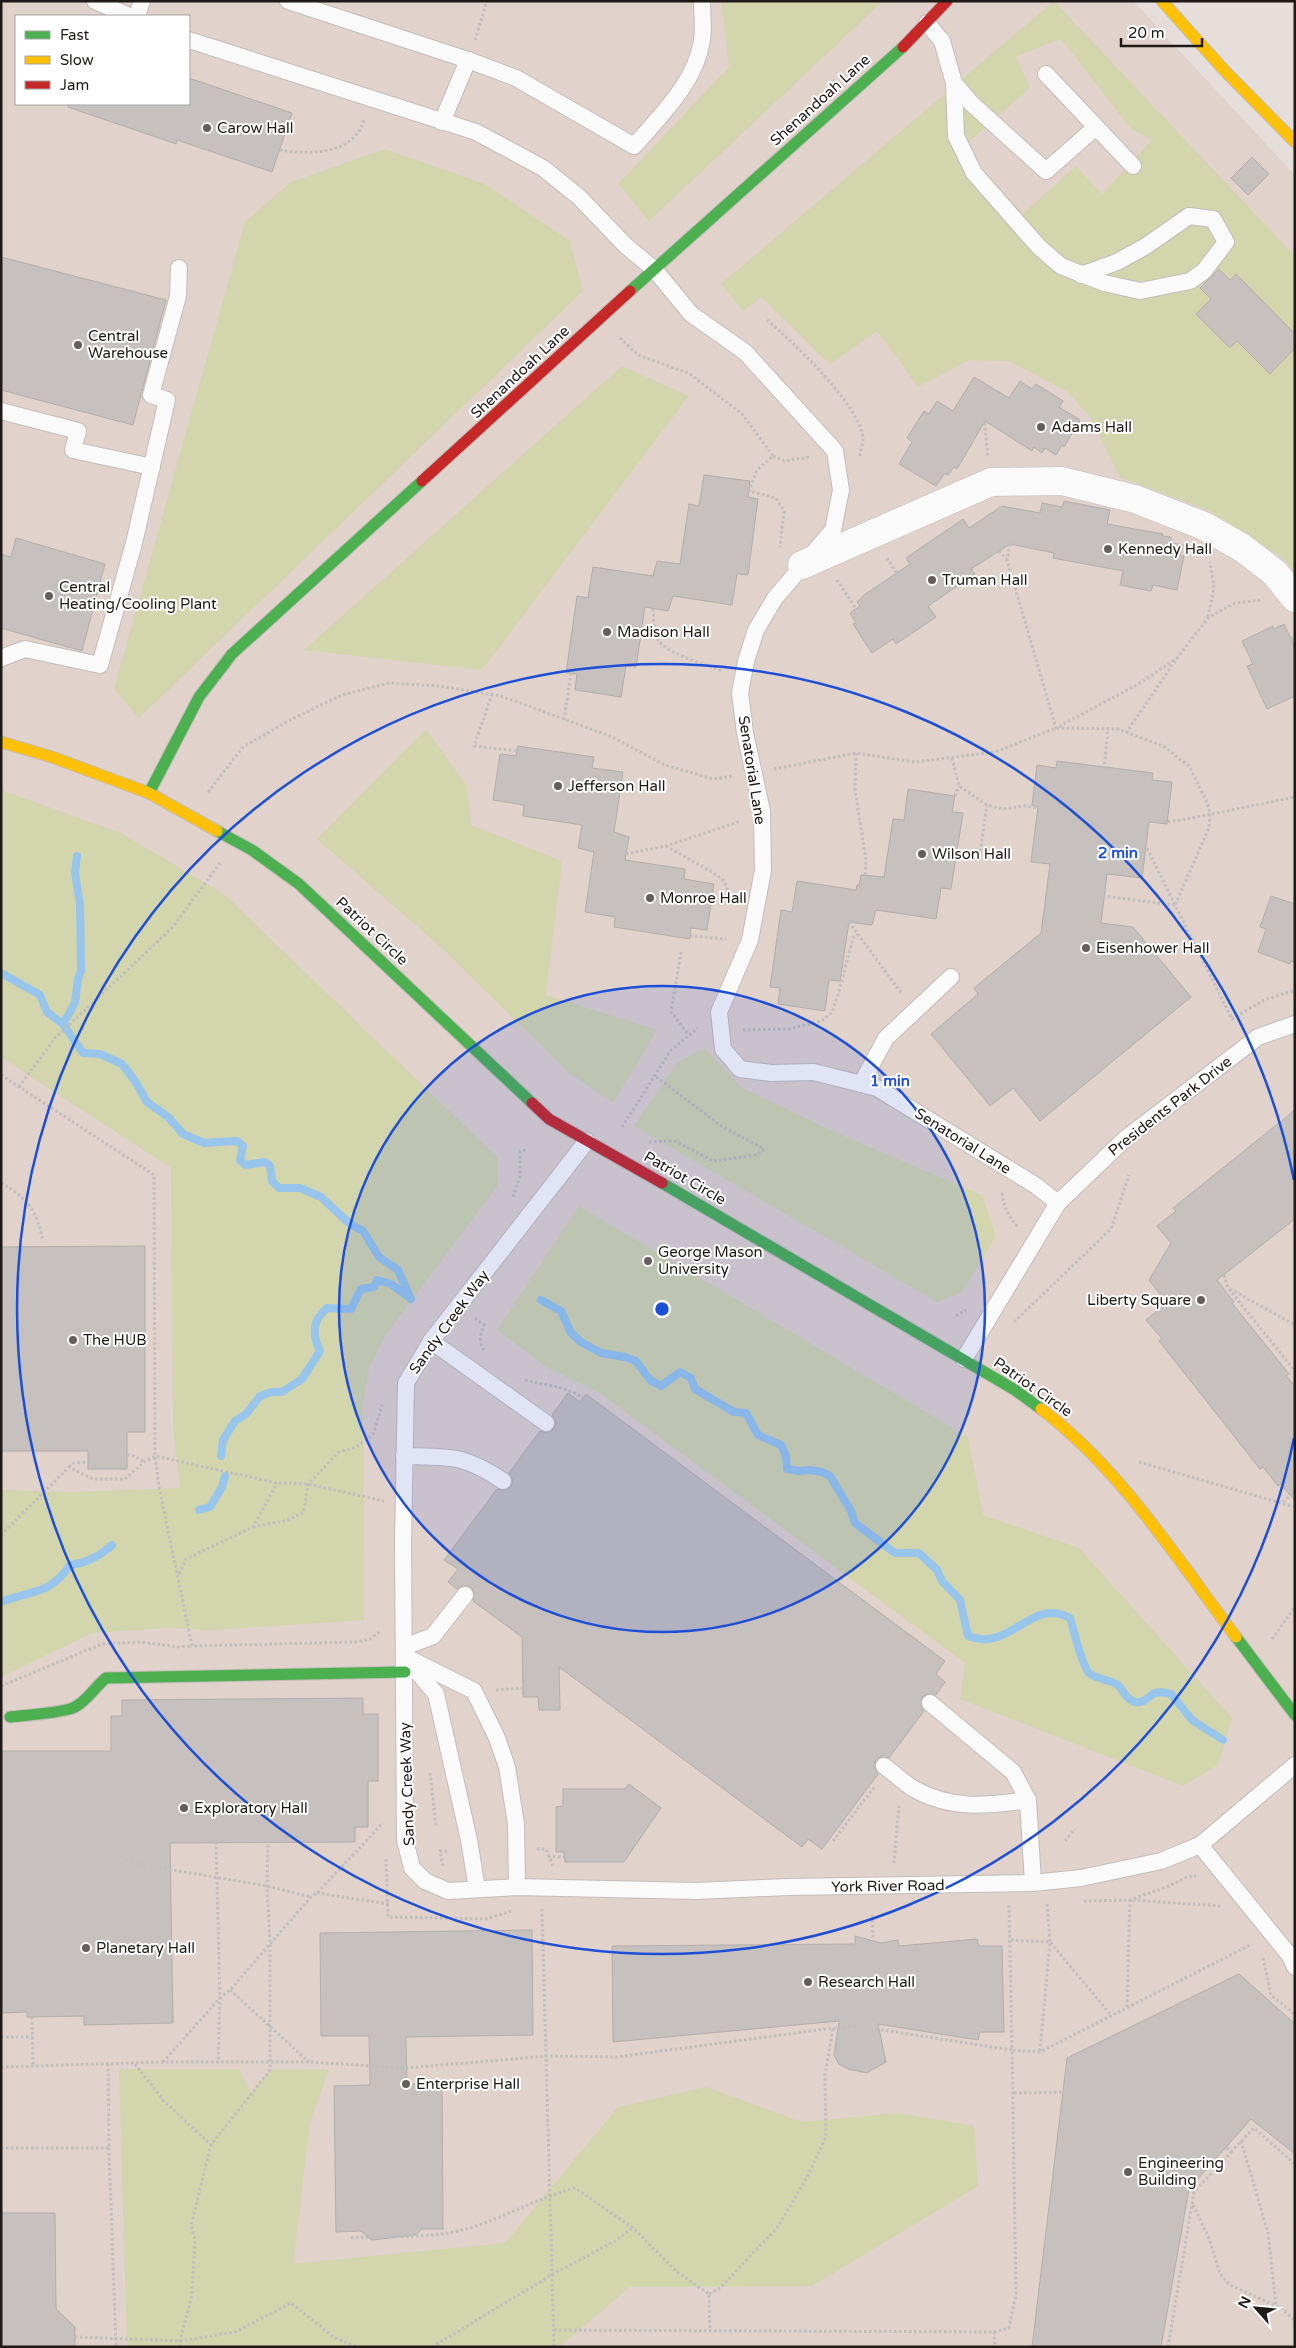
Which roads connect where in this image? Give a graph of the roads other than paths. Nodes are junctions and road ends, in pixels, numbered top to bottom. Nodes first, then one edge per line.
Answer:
1 (95, 1) edge
2 (142, 1) edge
3 (288, 1) edge
4 (702, 1) edge
5 (947, 1) edge
6 (1162, 1) edge
7 (127, 15) edge
8 (137, 15) edge
9 (927, 23) junction
10 (190, 40) edge
11 (468, 60) junction
12 (1046, 74) dead end
13 (954, 83) junction
14 (442, 122) junction
15 (1096, 127) junction
16 (1295, 142) edge
17 (1133, 166) dead end
18 (179, 268) dead end
19 (654, 269) junction
20 (1081, 275) junction
21 (1, 411) edge
22 (152, 467) junction
23 (811, 560) junction
24 (1282, 600) edge
25 (1, 658) edge
26 (1, 742) edge
27 (149, 793) junction
28 (951, 976) dead end
29 (1295, 1024) edge
30 (861, 1084) junction
31 (587, 1140) junction
32 (1058, 1203) junction
33 (431, 1341) junction
34 (964, 1359) junction
35 (546, 1423) dead end
36 (404, 1456) junction
37 (503, 1481) dead end
38 (465, 1595) dead end
39 (404, 1658) junction
40 (930, 1703) dead end
41 (1295, 1714) edge
42 (10, 1717) dead end
43 (1295, 1765) edge
44 (884, 1766) dead end
45 (1028, 1800) junction
46 (1200, 1845) junction
47 (1033, 1883) junction
48 (517, 1887) junction
49 (477, 1889) junction
50 (448, 1891) joint
51 (1293, 1960) edge

1 - 7 lane
2 - 8 lane
3 - 11 lane
4 - 11 lane
5 - 9 street, Shenandoah Lane
6 - 16 street
9 - 13 lane
9 - 19 street, Shenandoah Lane
10 - 14 lane, Senatorial Lane
11 - 14 lane
12 - 15 lane
13 - 15 lane
13 - 20 lane
14 - 19 lane, Senatorial Lane
15 - 17 lane
18 - 22 lane
19 - 23 lane, Senatorial Lane
19 - 27 street, Shenandoah Lane
20 - 20 lane
21 - 22 lane
22 - 25 lane
23 - 24 street
23 - 30 lane, Senatorial Lane
26 - 27 street, Patriot Circle
27 - 31 street, Patriot Circle
28 - 30 lane
29 - 32 lane, Presidents Park Drive
30 - 32 lane, Senatorial Lane
31 - 33 lane, Sandy Creek Way
31 - 34 street, Patriot Circle
32 - 34 lane, Presidents Park Drive
33 - 35 lane
33 - 36 lane, Sandy Creek Way
34 - 41 street, Patriot Circle
36 - 37 lane
36 - 39 lane, Sandy Creek Way
38 - 39 lane
39 - 42 street
39 - 48 lane
39 - 49 lane
39 - 50 lane, Sandy Creek Way
40 - 45 lane
43 - 46 lane, York River Road
44 - 45 lane
45 - 47 lane
46 - 47 lane, York River Road
46 - 51 lane
47 - 48 lane, York River Road
48 - 49 lane, York River Road
49 - 50 lane, York River Road

